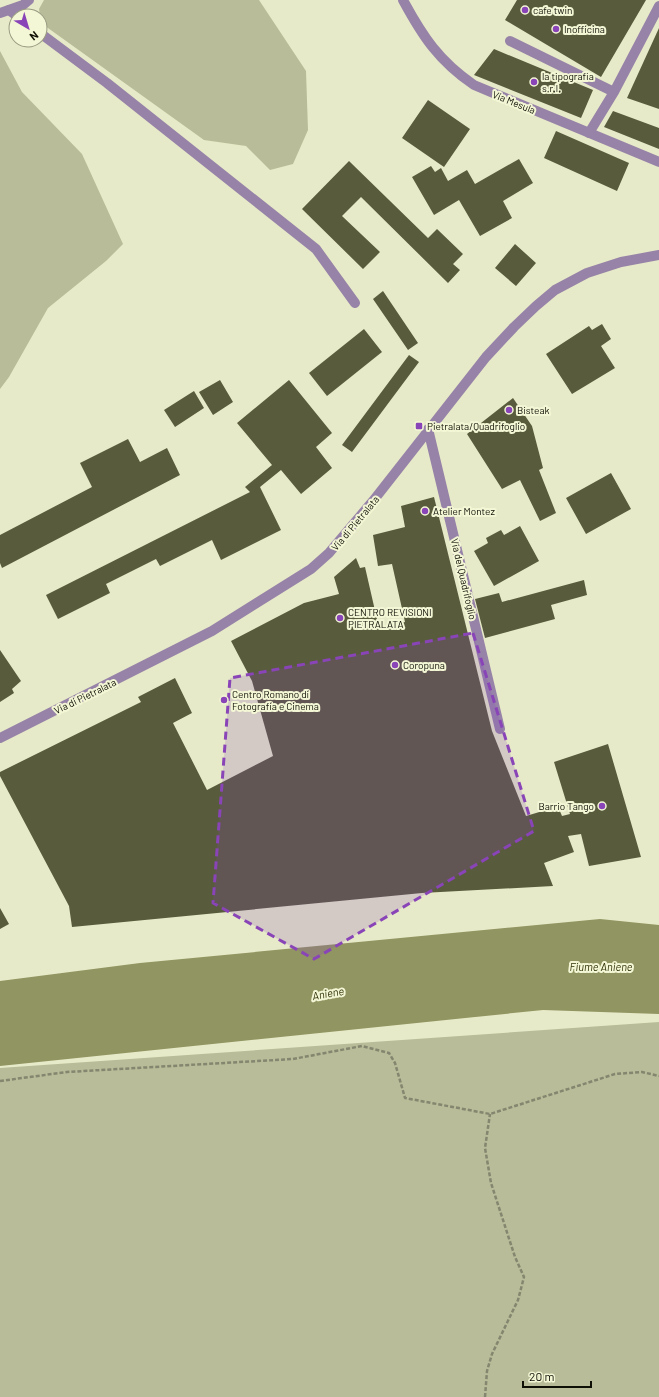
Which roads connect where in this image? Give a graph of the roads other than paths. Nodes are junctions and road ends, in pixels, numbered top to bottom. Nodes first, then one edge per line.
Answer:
1 (29, 0) edge
2 (403, 0) edge
3 (659, 6) edge
4 (17, 8) edge
5 (48, 39) edge
6 (510, 42) dead end
7 (614, 92) junction
8 (589, 133) junction
9 (659, 162) edge
10 (659, 255) edge
11 (355, 303) dead end
12 (428, 429) junction
13 (500, 729) dead end
14 (0, 738) edge

1 - 4 street
2 - 8 street, Via Mesula
3 - 7 street
5 - 11 street
6 - 7 street
7 - 8 street
8 - 9 street, Via Mesula
10 - 12 street, Via di Pietralata
12 - 13 street, Via del Quadrifoglio
12 - 14 street, Via di Pietralata

